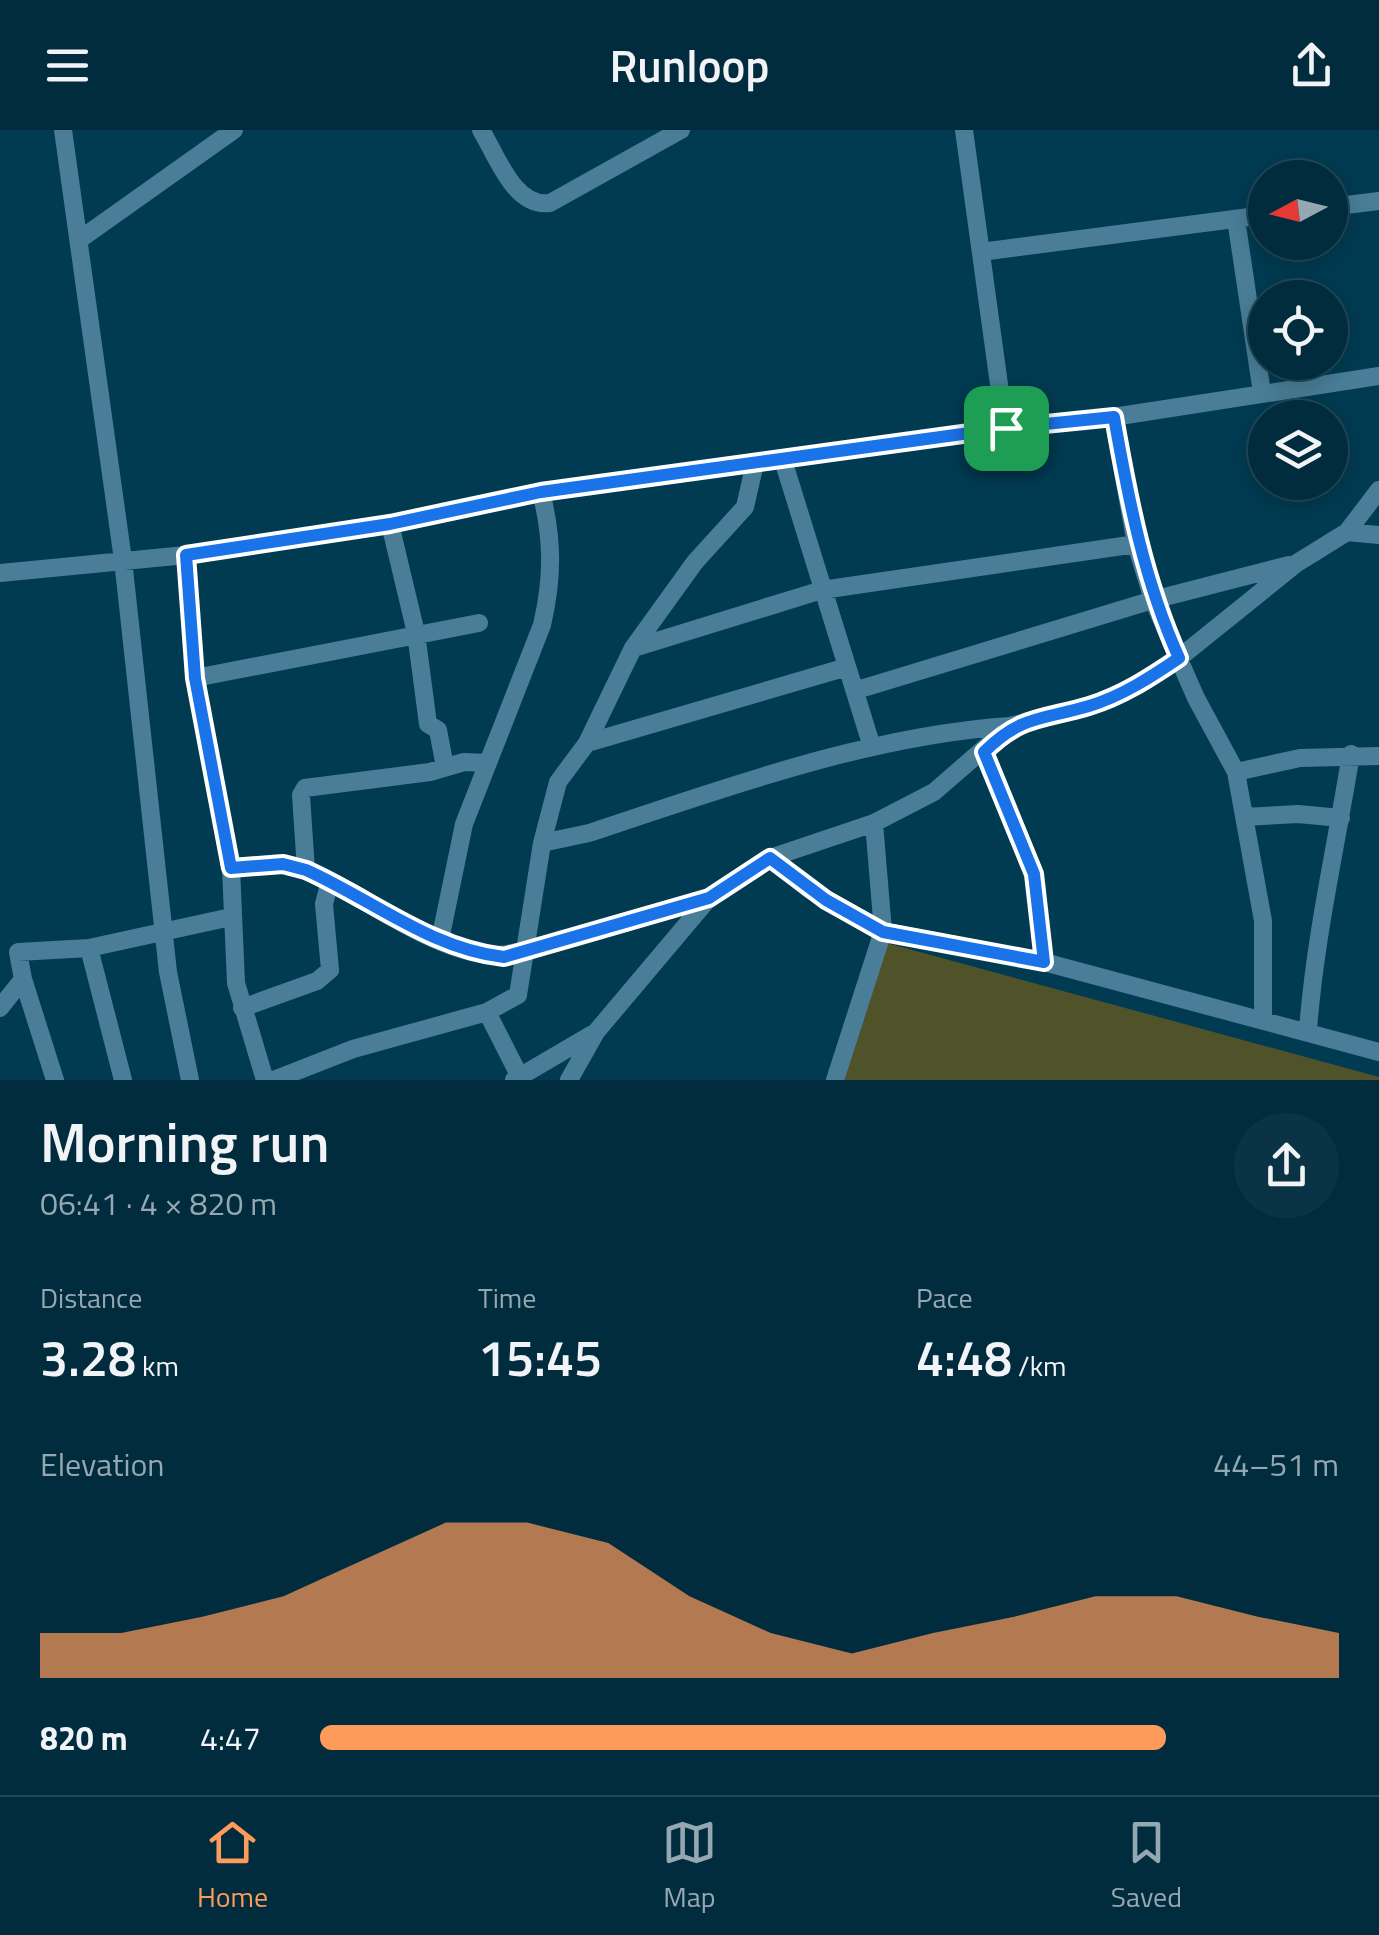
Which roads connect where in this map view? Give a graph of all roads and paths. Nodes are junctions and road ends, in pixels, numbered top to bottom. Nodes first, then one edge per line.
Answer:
1 (63, 130) edge
2 (234, 130) edge
3 (481, 130) edge
4 (682, 130) edge
5 (964, 130) edge
6 (1379, 200) edge
7 (1348, 204) edge
8 (1248, 217) edge
9 (1236, 219) junction
10 (80, 240) junction
11 (981, 252) junction
12 (1379, 376) edge
13 (1262, 392) junction
14 (1114, 417) junction
15 (1006, 428) junction
16 (783, 460) junction
17 (755, 463) junction
18 (1379, 490) edge
19 (541, 492) junction
20 (390, 524) junction
21 (1347, 532) junction
22 (1379, 536) edge
23 (1136, 544) junction
24 (186, 555) junction
25 (123, 560) junction
26 (1298, 563) junction
27 (0, 574) edge
28 (822, 590) junction
29 (1153, 600) junction
30 (479, 623) dead end
31 (416, 633) junction
32 (633, 648) junction
33 (1179, 658) junction
34 (847, 667) junction
35 (195, 678) junction
36 (857, 690) junction
37 (1010, 726) junction
38 (587, 743) junction
39 (872, 747) junction
40 (984, 752) junction
41 (1351, 754) junction
42 (1379, 756) edge
43 (488, 762) junction
44 (446, 767) junction
45 (1236, 772) junction
46 (1244, 817) junction
47 (1341, 818) junction
48 (874, 823) junction
49 (542, 842) junction
50 (770, 858) junction
51 (231, 868) junction
52 (306, 870) junction
53 (330, 881) junction
54 (709, 898) junction
55 (231, 917) junction
56 (163, 930) junction
57 (883, 932) junction
58 (440, 940) junction
59 (89, 948) junction
60 (526, 948) junction
61 (9, 950) edge
62 (1044, 962) junction
63 (22, 979) junction
64 (0, 1008) edge
65 (242, 1008) junction
66 (487, 1012) junction
67 (1264, 1020) junction
68 (1308, 1030) junction
69 (596, 1032) junction
70 (1379, 1052) edge
71 (517, 1078) edge
72 (56, 1080) edge
73 (123, 1080) edge
74 (190, 1080) edge
75 (265, 1080) edge
76 (274, 1080) edge
77 (569, 1080) edge
78 (835, 1080) edge

1 - 10 street
2 - 10 street
3 - 4 street
5 - 11 street
6 - 7 street
8 - 9 street
9 - 11 street
9 - 13 street
10 - 25 street
11 - 15 street
12 - 13 street
13 - 14 street
14 - 15 street
14 - 23 street
15 - 16 street
16 - 17 street
16 - 28 street
17 - 19 street
17 - 32 street
18 - 21 street
19 - 20 street
19 - 43 street
20 - 24 street
20 - 31 street
21 - 22 street
21 - 26 street
23 - 28 street
23 - 29 street
24 - 25 street
24 - 35 street
25 - 27 street
25 - 56 street
26 - 29 street
26 - 33 street
28 - 32 street
28 - 34 street
29 - 33 street
29 - 36 street
30 - 31 street
31 - 35 street
31 - 44 street
32 - 38 street
33 - 37 street
33 - 45 street
34 - 36 street
34 - 38 street
35 - 51 street
36 - 39 street
37 - 39 street
37 - 40 street
38 - 49 street
39 - 49 street
40 - 48 street
40 - 62 street
41 - 42 street
41 - 45 street
41 - 47 street
43 - 44 street
43 - 58 street
44 - 52 street
45 - 46 street
46 - 47 street
46 - 67 street
47 - 68 street
48 - 50 street
48 - 57 street
49 - 60 street
50 - 54 street
50 - 57 street
51 - 52 street
51 - 55 street
52 - 53 street
53 - 58 street
53 - 65 street
54 - 60 street
54 - 69 street
55 - 56 street
55 - 65 street
56 - 59 street
56 - 74 street
57 - 62 street
57 - 78 street
58 - 60 street
59 - 61 street
59 - 73 street
60 - 66 street
61 - 63 street
62 - 67 street
63 - 64 street
63 - 72 street
65 - 75 street
66 - 71 street
66 - 76 street
67 - 68 street
68 - 70 street
69 - 71 street
69 - 77 street

